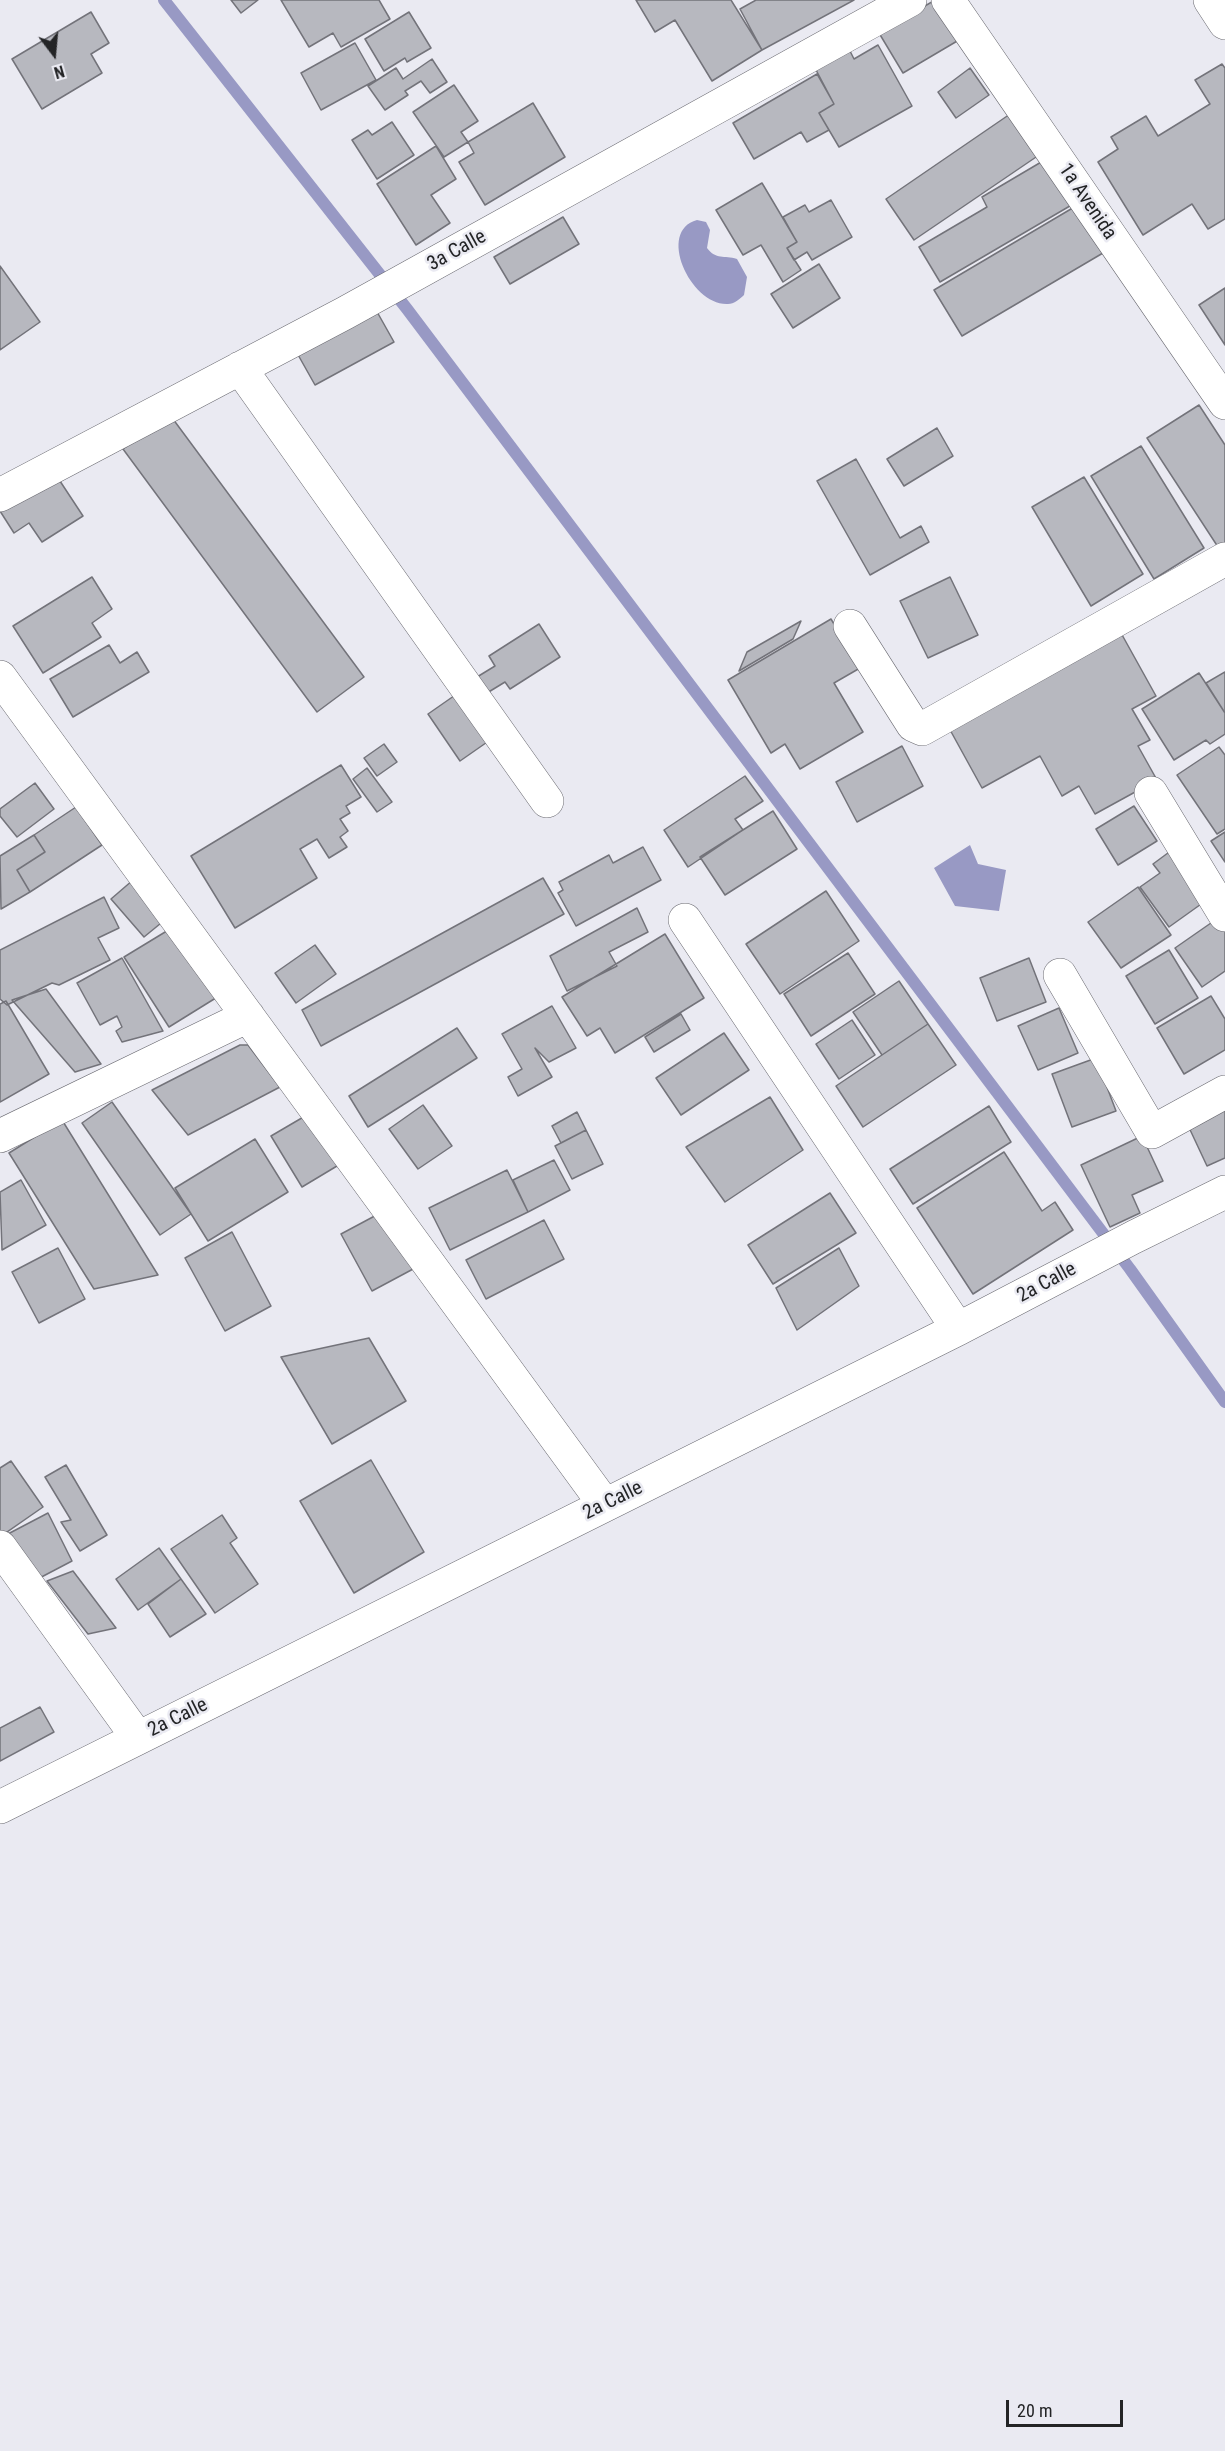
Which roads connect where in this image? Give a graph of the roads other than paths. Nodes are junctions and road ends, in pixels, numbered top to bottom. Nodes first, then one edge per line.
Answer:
1 (910, 0) edge
2 (948, 0) edge
3 (1210, 0) edge
4 (1225, 23) edge
5 (240, 368) junction
6 (1225, 403) edge
7 (0, 495) edge
8 (1225, 559) edge
9 (850, 626) dead end
10 (0, 677) edge
11 (1151, 794) dead end
12 (547, 801) dead end
13 (1225, 915) edge
14 (685, 920) dead end
15 (1060, 975) dead end
16 (248, 1016) junction
17 (1225, 1092) edge
18 (0, 1136) edge
19 (1225, 1192) edge
20 (958, 1329) junction
21 (605, 1505) junction
22 (0, 1547) edge
23 (138, 1738) junction
24 (0, 1807) edge

1 - 5 street, 3a Calle
2 - 6 street, 1a Avenida
3 - 4 street
5 - 7 street, 3a Calle
5 - 12 street
8 - 9 street
10 - 16 street
11 - 13 street
14 - 20 street
15 - 17 street
16 - 18 street
16 - 21 street
19 - 20 street, 2a Calle
20 - 21 street, 2a Calle
21 - 23 street, 2a Calle
22 - 23 street
23 - 24 street, 2a Calle

